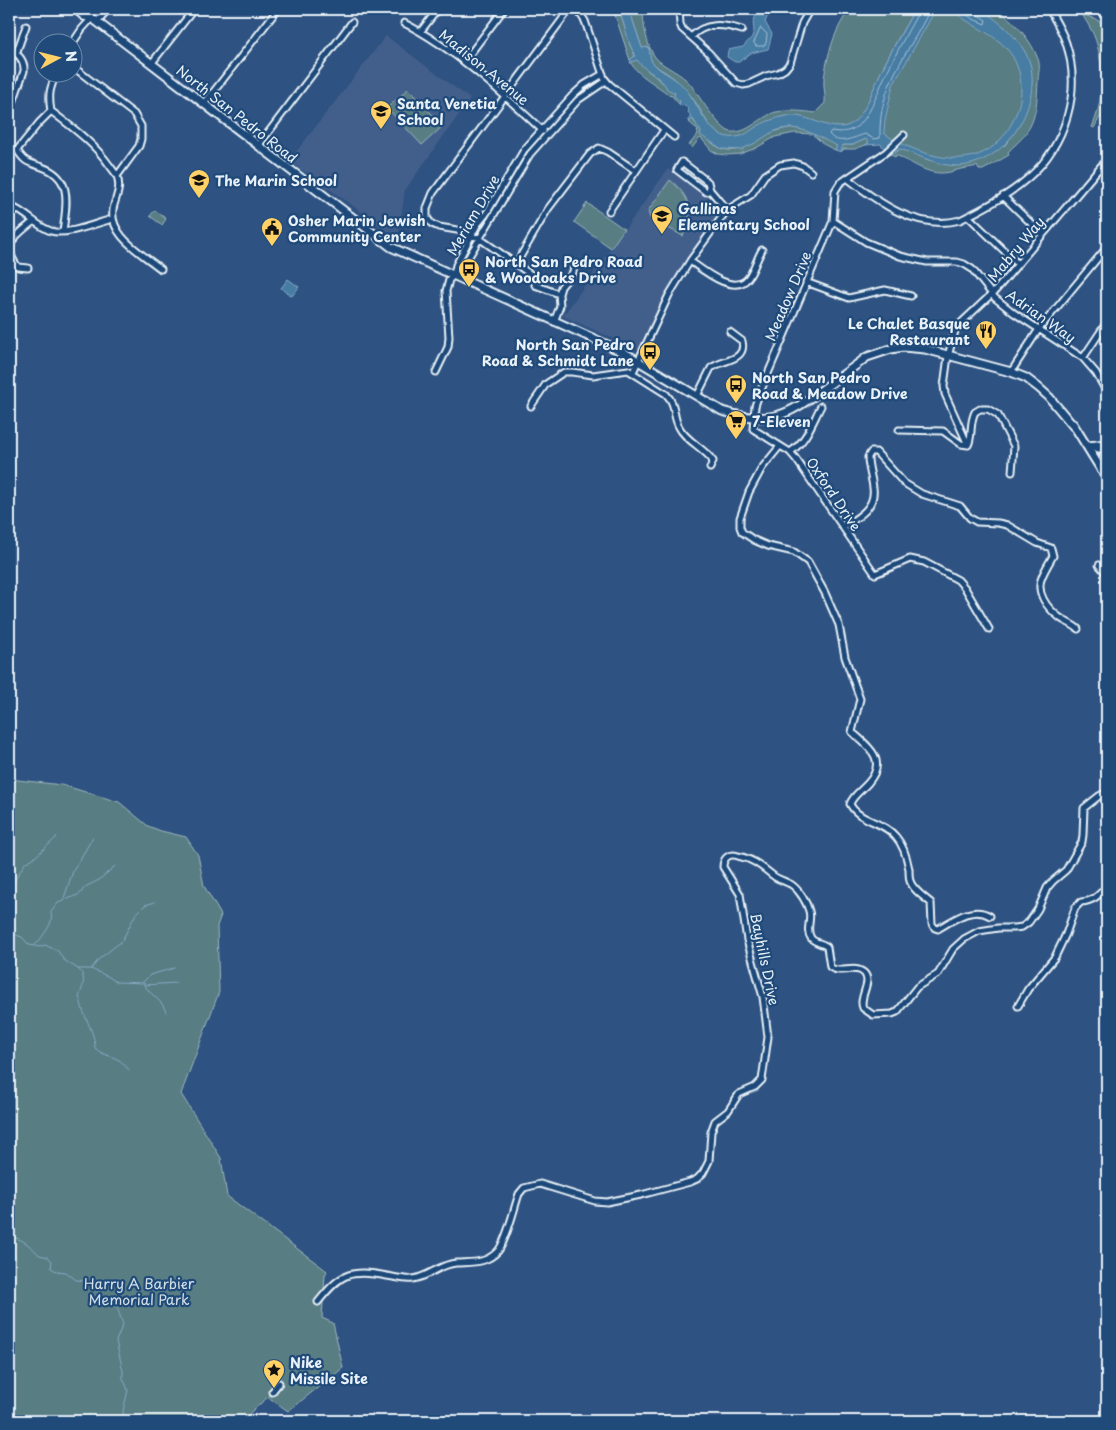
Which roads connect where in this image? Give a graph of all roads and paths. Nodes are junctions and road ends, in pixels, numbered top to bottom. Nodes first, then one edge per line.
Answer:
1 (76, 9) edge
2 (86, 9) edge
3 (108, 9) edge
4 (194, 9) edge
5 (278, 9) edge
6 (438, 9) edge
7 (504, 9) edge
8 (570, 9) edge
9 (577, 9) edge
10 (679, 9) edge
11 (808, 9) edge
12 (1049, 9) edge
13 (95, 20) junction
14 (352, 22) dead end
15 (404, 23) dead end
16 (26, 26) dead end
17 (742, 30) dead end
18 (421, 31) junction
19 (80, 32) edge
20 (691, 37) junction
21 (9, 49) edge
22 (16, 54) junction
23 (464, 62) junction
24 (151, 64) junction
25 (82, 74) edge
26 (603, 74) junction
27 (606, 81) junction
28 (52, 82) edge
29 (504, 95) junction
30 (12, 97) edge
31 (204, 104) junction
32 (51, 111) junction
33 (9, 114) edge
34 (541, 130) junction
35 (664, 130) junction
36 (546, 134) junction
37 (904, 135) dead end
38 (674, 138) dead end
39 (258, 146) junction
40 (1107, 159) edge
41 (636, 171) junction
42 (811, 172) dead end
43 (117, 176) junction
44 (847, 178) junction
45 (710, 190) junction
46 (1004, 196) junction
47 (12, 207) dead end
48 (726, 210) junction
49 (609, 211) dead end
50 (968, 216) junction
51 (112, 219) junction
52 (34, 221) junction
53 (833, 221) junction
54 (63, 232) junction
55 (1042, 234) junction
56 (471, 236) junction
57 (479, 238) junction
58 (1107, 247) edge
59 (762, 250) dead end
60 (690, 261) junction
61 (516, 264) junction
62 (1018, 264) junction
63 (574, 265) dead end
64 (28, 268) dead end
65 (161, 269) dead end
66 (530, 274) dead end
67 (454, 275) junction
68 (806, 282) junction
69 (535, 285) dead end
70 (559, 294) junction
71 (992, 294) junction
72 (911, 296) dead end
73 (555, 319) junction
74 (1107, 322) edge
75 (1039, 329) junction
76 (730, 332) dead end
77 (949, 354) junction
78 (640, 358) junction
79 (1083, 358) junction
80 (1012, 371) junction
81 (436, 372) dead end
82 (632, 372) junction
83 (1106, 389) edge
84 (698, 394) junction
85 (530, 406) dead end
86 (821, 406) dead end
87 (1107, 408) edge
88 (754, 416) junction
89 (899, 430) dead end
90 (1107, 443) edge
91 (968, 445) junction
92 (1086, 445) junction
93 (780, 446) junction
94 (1107, 450) edge
95 (790, 452) junction
96 (710, 468) dead end
97 (1107, 470) edge
98 (1012, 472) dead end
99 (1107, 478) edge
100 (843, 527) junction
101 (1099, 565) dead end
102 (1107, 574) edge
103 (989, 629) dead end
104 (1078, 630) dead end
105 (1107, 792) edge
106 (1107, 886) edge
107 (990, 916) dead end
108 (1018, 1006) dead end
109 (318, 1302) dead end
110 (279, 1383) dead end
111 (272, 1392) dead end

1 - 13 main road, North San Pedro Road
2 - 13 main road, North San Pedro Road
3 - 13 street
4 - 24 street
5 - 31 street
6 - 18 street
7 - 23 street
8 - 29 street
9 - 26 street
10 - 20 street
11 - 20 street
12 - 46 street
13 - 19 street
13 - 24 main road, North San Pedro Road
14 - 39 street
15 - 18 street, Madison Avenue
16 - 22 street
17 - 20 street
18 - 23 street, Madison Avenue
21 - 22 street
22 - 30 street
23 - 29 street, Madison Avenue
24 - 31 main road, North San Pedro Road
25 - 43 street
26 - 27 street
26 - 34 street, Meriam Drive
27 - 35 street
27 - 36 street, Meriam Drive
28 - 32 street
29 - 34 street, Madison Avenue
29 - 56 street
30 - 33 street
31 - 39 main road, North San Pedro Road
32 - 43 street
32 - 54 street
34 - 36 street, Madison Avenue
34 - 56 street, Meriam Drive
35 - 38 street
35 - 41 street
36 - 57 street, Meriam Drive
37 - 44 street, Meadow Drive
39 - 67 main road, North San Pedro Road
40 - 55 street, Mabry Way
41 - 49 street
41 - 61 street
42 - 48 street
43 - 51 street
44 - 50 street
44 - 53 street, Meadow Drive
45 - 45 street
45 - 48 street
46 - 50 street
46 - 55 street
47 - 52 street
48 - 60 street
50 - 62 street
51 - 54 street
51 - 65 street
52 - 54 street
52 - 64 street
53 - 68 street, Meadow Drive
53 - 71 street, Adrian Way
55 - 62 street, Mabry Way
56 - 57 street
56 - 67 street, Meriam Drive
57 - 61 street
57 - 67 street, Meriam Drive
58 - 75 street
59 - 60 street
60 - 78 street
61 - 66 street
62 - 71 street, Mabry Way
63 - 70 street
67 - 73 main road, North San Pedro Road
67 - 81 street
68 - 72 street
68 - 88 street, Meadow Drive
69 - 70 street
70 - 73 street
71 - 75 street, Adrian Way
71 - 77 street, Mabry Way
73 - 78 main road, North San Pedro Road
74 - 79 street
75 - 79 street, Adrian Way
75 - 80 street
76 - 84 street
77 - 80 main road, North San Pedro Road
77 - 88 main road, North San Pedro Road
77 - 91 street, Mabry Way
78 - 82 street
78 - 84 main road, North San Pedro Road
79 - 83 street, Adrian Way
80 - 92 main road, North San Pedro Road
82 - 85 street
82 - 96 street
83 - 87 street, Adrian Way
84 - 88 main road, North San Pedro Road
86 - 95 street
88 - 93 street, Oxford Drive
89 - 91 street
90 - 92 street
91 - 98 street
92 - 94 street
92 - 99 main road, North San Pedro Road
93 - 95 street, Oxford Drive
93 - 107 street
94 - 97 main road
95 - 100 street, Oxford Drive
100 - 103 street, Oxford Drive
100 - 104 street
101 - 102 street
105 - 109 street, Bayhills Drive
106 - 108 street
110 - 111 street

